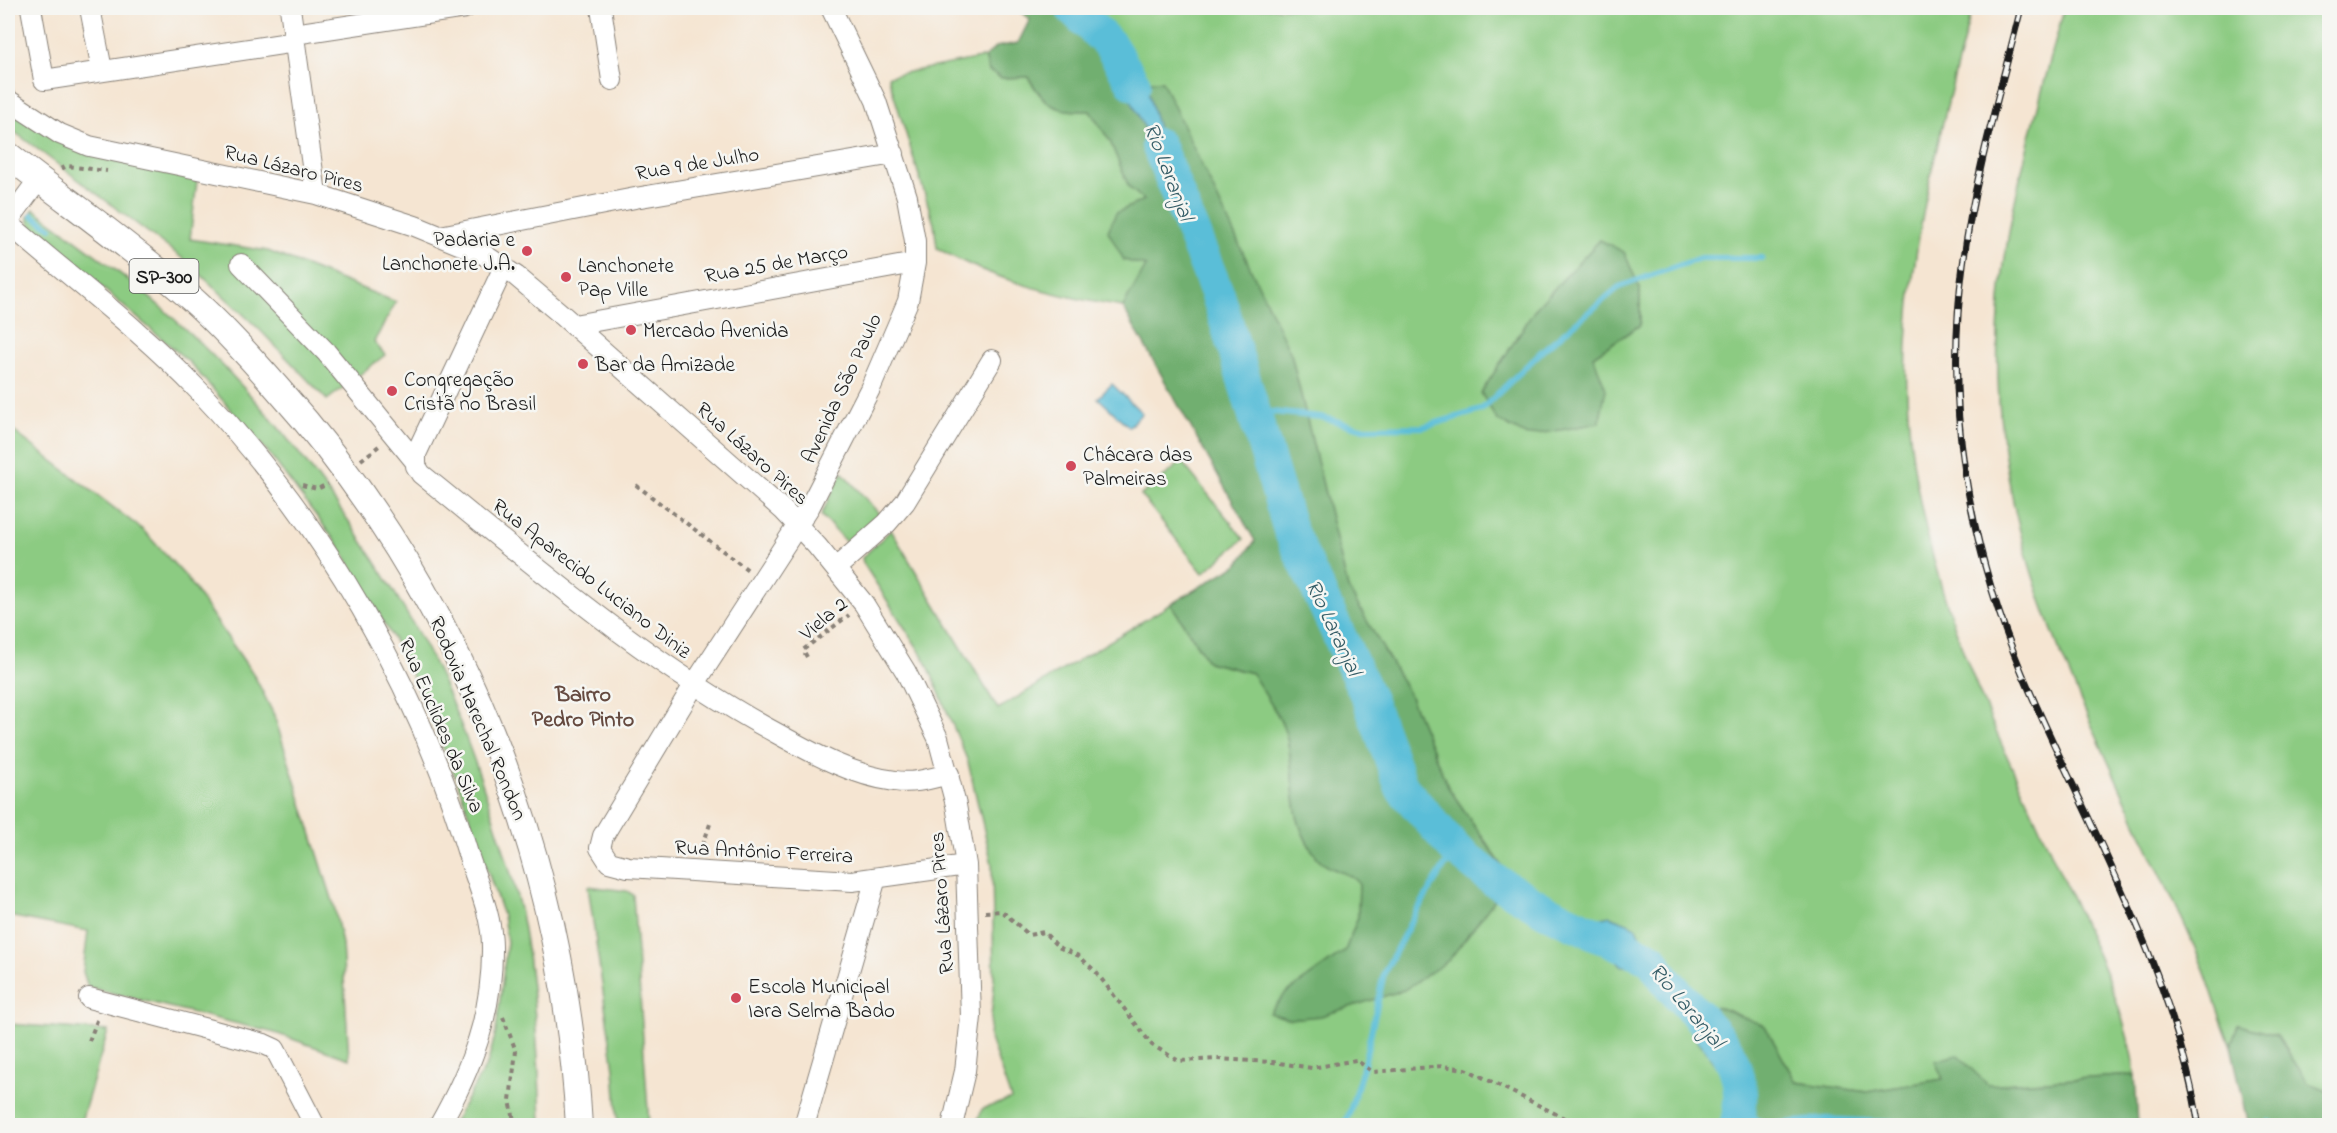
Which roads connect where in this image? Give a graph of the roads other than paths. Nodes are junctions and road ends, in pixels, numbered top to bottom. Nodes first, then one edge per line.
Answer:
1 (31, 8) edge
2 (90, 8) edge
3 (290, 8) edge
4 (465, 8) edge
5 (601, 8) edge
6 (831, 8) edge
7 (295, 38) junction
8 (102, 70) junction
9 (612, 80) dead end
10 (8, 100) edge
11 (894, 154) junction
12 (8, 155) edge
13 (39, 179) junction
14 (316, 194) junction
15 (8, 222) edge
16 (509, 222) junction
17 (440, 236) junction
18 (483, 254) junction
19 (915, 263) junction
20 (241, 264) dead end
21 (504, 267) junction
22 (574, 325) junction
23 (992, 360) dead end
24 (415, 461) junction
25 (798, 525) junction
26 (836, 568) junction
27 (694, 685) junction
28 (949, 774) junction
29 (601, 852) joint
30 (966, 865) junction
31 (876, 878) junction
32 (89, 998) dead end
33 (315, 1125) edge
34 (439, 1125) edge
35 (579, 1125) edge
36 (804, 1125) edge
37 (952, 1125) edge

1 - 8 street
2 - 8 street
3 - 7 street
4 - 7 street
5 - 9 street
6 - 11 street, Avenida São Paulo
7 - 8 street
7 - 14 street
10 - 14 street, Rua Lázaro Pires
11 - 16 street, Rua 9 de Julho
11 - 19 street, Avenida São Paulo
12 - 13 main road, Rodovia Marechal Rondon / SP-300
13 - 15 street
13 - 35 main road, Rodovia Marechal Rondon / SP-300
14 - 17 street, Rua Lázaro Pires
15 - 34 street, Rua Euclides da Silva
16 - 17 street, Rua 9 de Julho
16 - 18 street
17 - 18 street, Rua Lázaro Pires
18 - 21 street, Rua Lázaro Pires
19 - 22 street, Rua 25 de Março
19 - 25 street, Avenida São Paulo
20 - 24 street, Rua Aparecido Luciano Diniz
21 - 22 street, Rua Lázaro Pires
21 - 24 street
22 - 25 street, Rua Lázaro Pires
23 - 26 street
24 - 27 street, Rua Aparecido Luciano Diniz
25 - 26 street, Rua Lázaro Pires
25 - 27 street, Avenida São Paulo
26 - 28 street, Rua Lázaro Pires
27 - 28 street, Rua Aparecido Luciano Diniz
27 - 29 street, Avenida São Paulo
28 - 30 street, Rua Lázaro Pires
29 - 31 street, Rua Antônio Ferreira
30 - 31 street, Rua Antônio Ferreira
30 - 37 street, Rua Lázaro Pires
31 - 36 street
32 - 33 street

